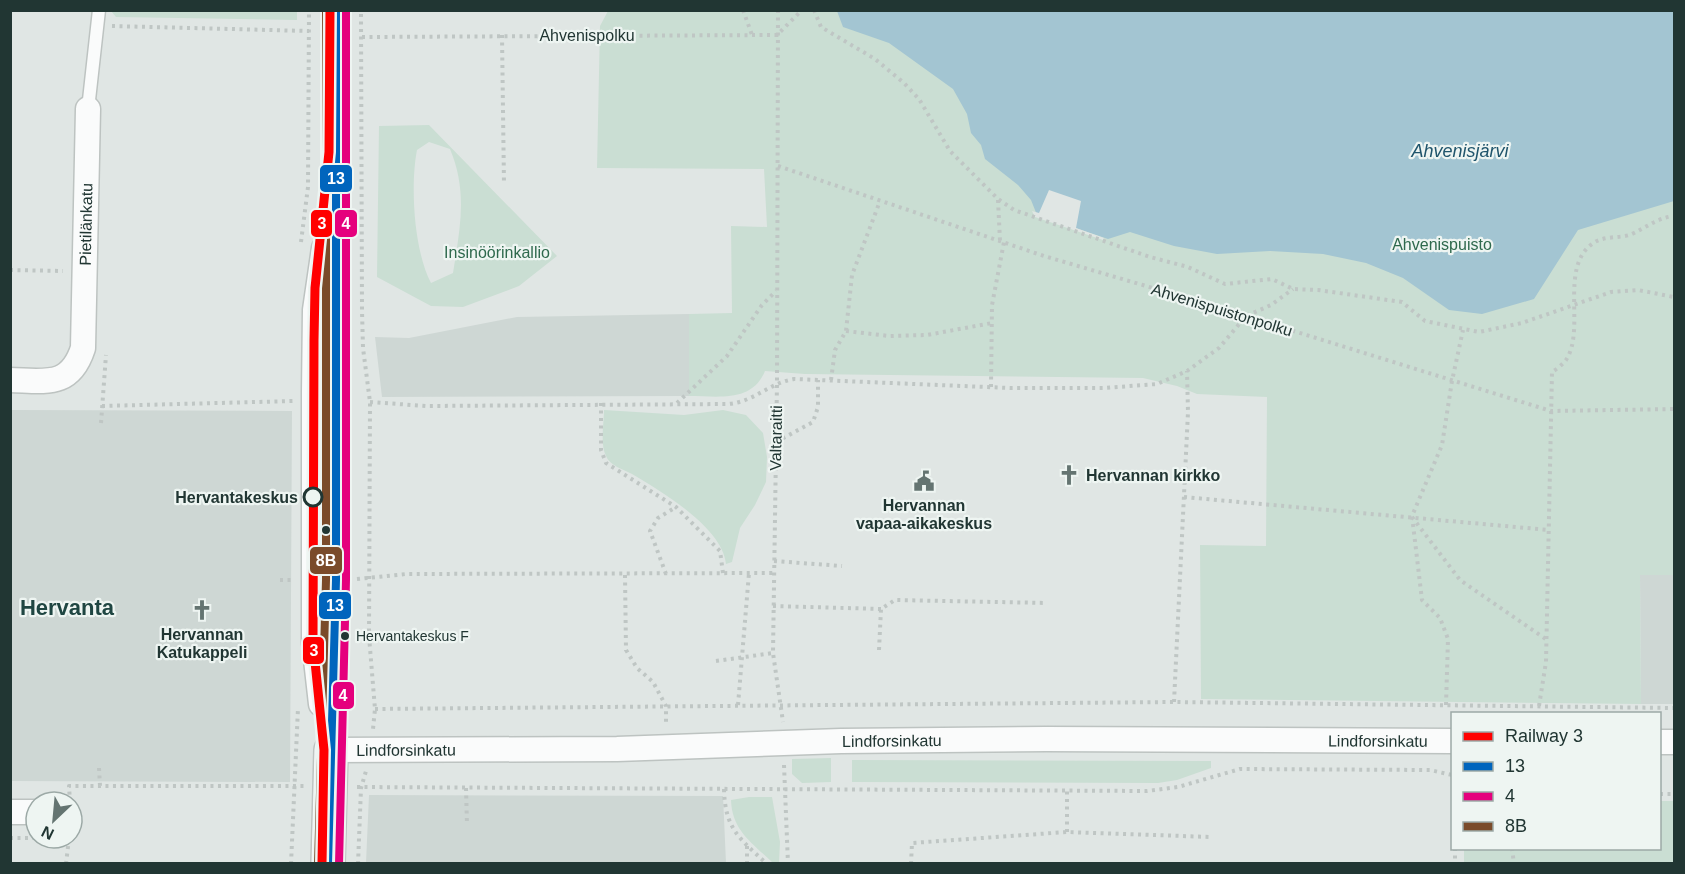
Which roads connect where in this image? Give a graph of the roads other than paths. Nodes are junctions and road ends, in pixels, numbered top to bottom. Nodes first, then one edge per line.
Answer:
1 (99, 10) edge
2 (336, 10) edge
3 (88, 109) joint
4 (335, 189) junction
5 (10, 380) edge
6 (1451, 741) edge
7 (331, 750) junction
8 (328, 864) edge

1 - 3 lane, Pietilänkatu
2 - 4 street
3 - 5 street, Pietilänkatu
4 - 7 street
4 - 7 street
6 - 7 street, Lindforsinkatu
7 - 8 street

